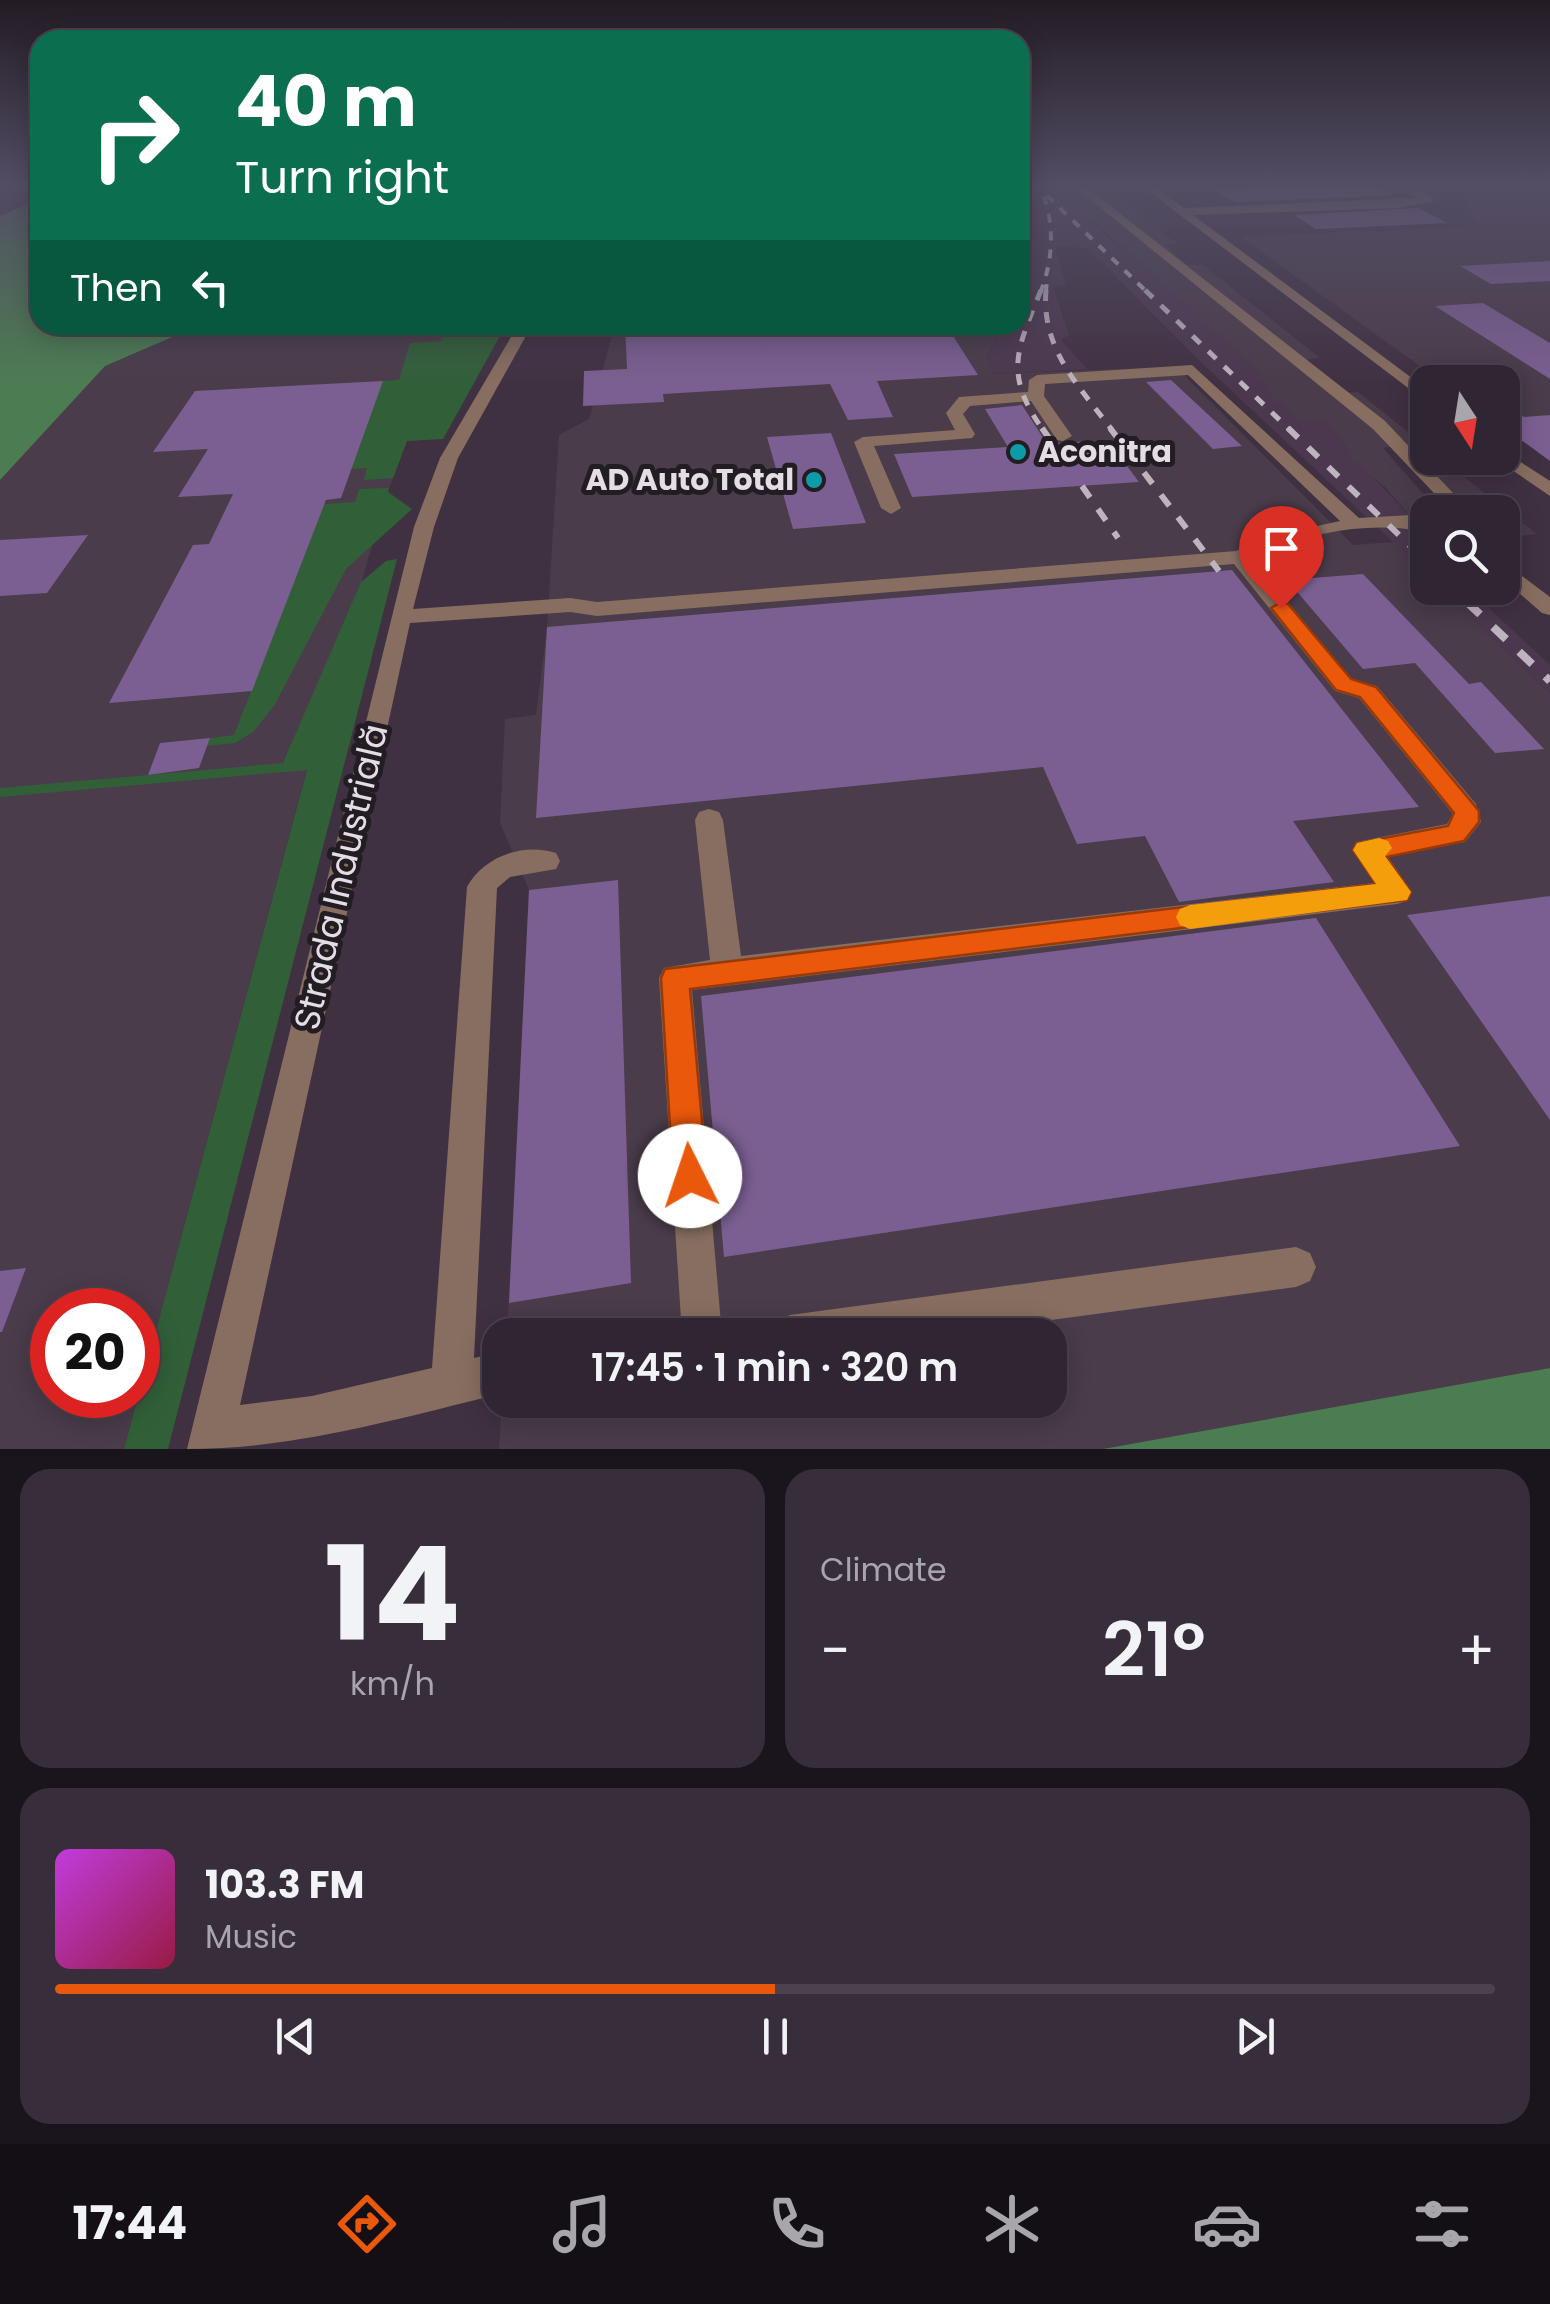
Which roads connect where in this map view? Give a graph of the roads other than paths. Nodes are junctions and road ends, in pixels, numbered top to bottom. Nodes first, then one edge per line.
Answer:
1 (1161, 251) edge
2 (1232, 251) edge
3 (519, 335) edge
4 (1410, 384) edge
5 (1036, 396) junction
6 (1064, 436) dead end
7 (1520, 468) edge
8 (1550, 490) edge
9 (1446, 495) edge
10 (891, 508) dead end
11 (1410, 521) edge
12 (1354, 524) junction
13 (1240, 557) junction
14 (1520, 582) edge
15 (1550, 608) edge
16 (400, 618) junction
17 (708, 820) dead end
18 (546, 861) dead end
19 (728, 971) junction
20 (1296, 1266) dead end
21 (701, 1318) edge
22 (915, 1318) edge
23 (482, 1376) edge
24 (452, 1384) junction
25 (211, 1439) edge

1 - 9 street
2 - 4 street
3 - 16 street, Strada Industrială
5 - 6 street
5 - 10 street
5 - 12 street
7 - 8 street
11 - 12 street
12 - 13 street
13 - 16 street
13 - 19 street
14 - 15 street
16 - 25 street, Strada Industrială
17 - 19 street
18 - 24 street
19 - 21 street
20 - 22 street
23 - 24 street
24 - 25 street

